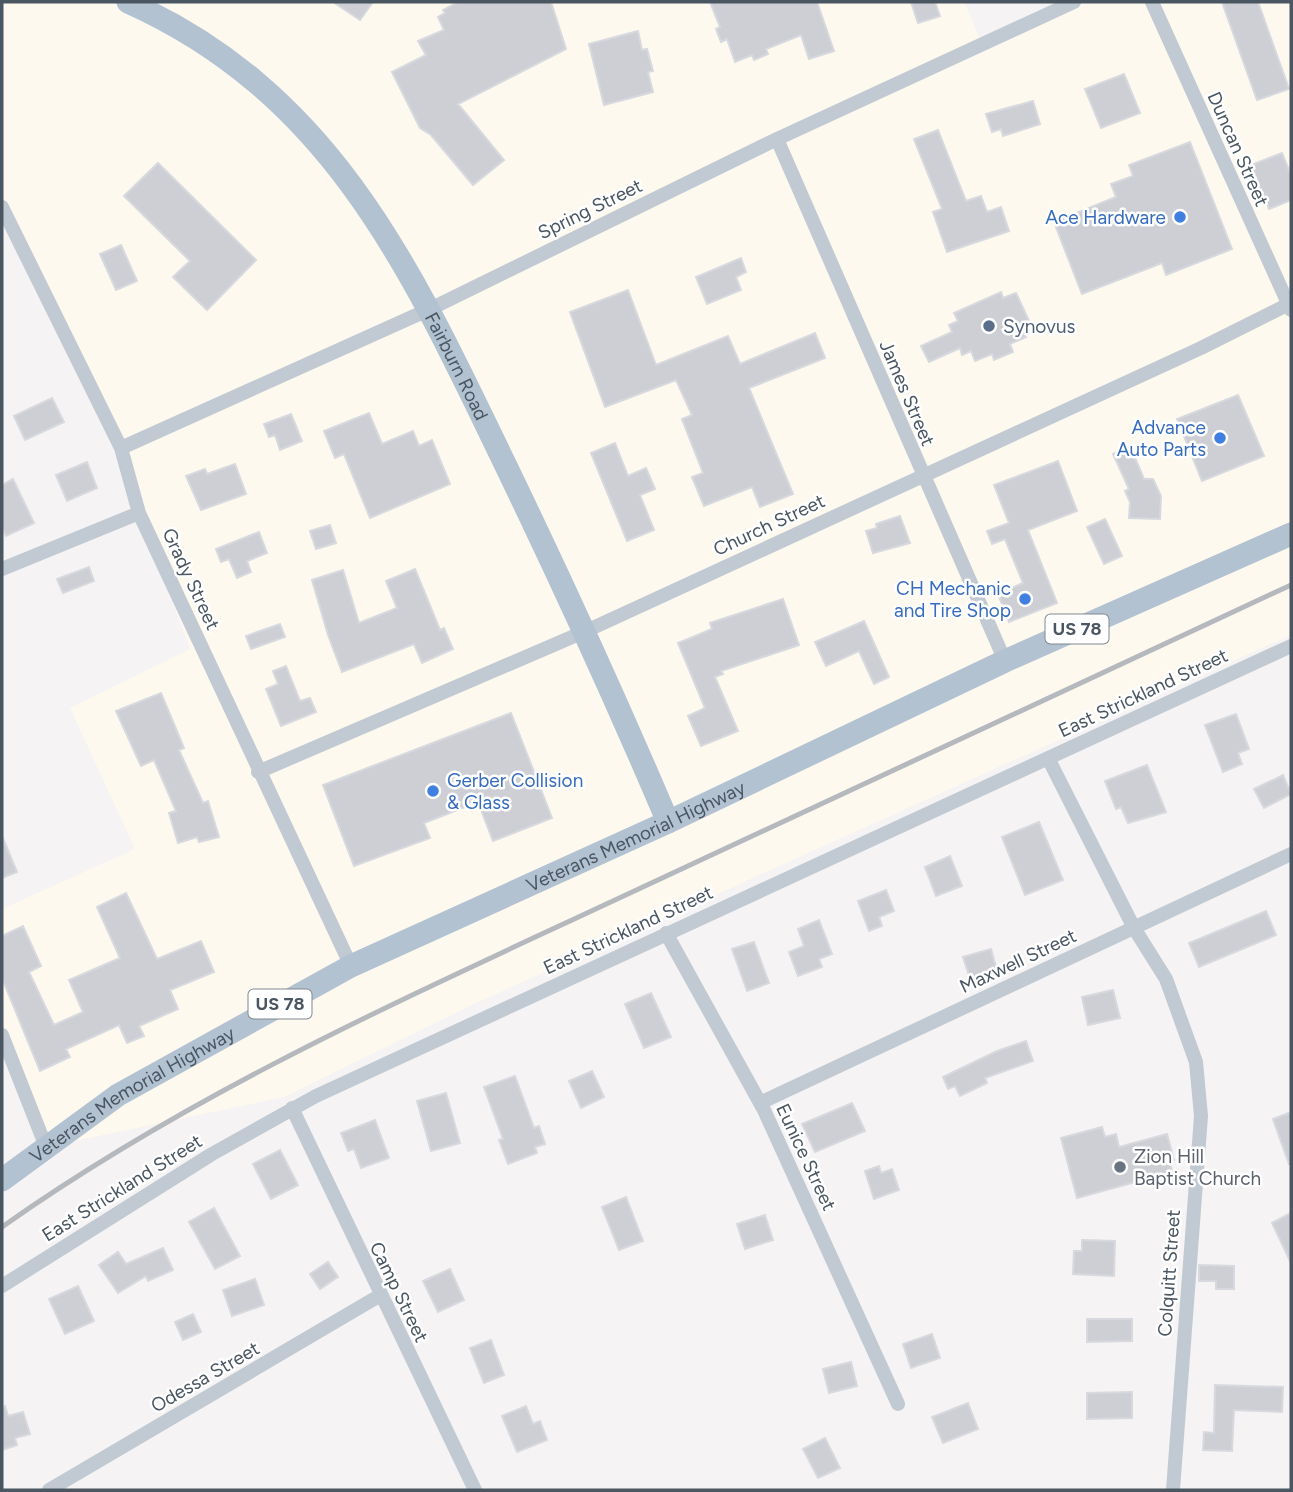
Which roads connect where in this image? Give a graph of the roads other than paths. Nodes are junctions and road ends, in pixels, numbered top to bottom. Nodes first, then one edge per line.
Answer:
1 (128, 2) edge
2 (1074, 2) edge
3 (1152, 2) edge
4 (777, 139) junction
5 (2, 206) edge
6 (1290, 306) edge
7 (430, 309) junction
8 (121, 448) junction
9 (922, 476) junction
10 (139, 513) junction
11 (1291, 534) edge
12 (2, 569) edge
13 (586, 631) junction
14 (1291, 646) edge
15 (1005, 661) junction
16 (1048, 758) junction
17 (258, 772) junction
18 (668, 822) junction
19 (1291, 854) edge
20 (1134, 928) junction
21 (666, 933) junction
22 (351, 966) junction
23 (2, 1035) edge
24 (760, 1103) junction
25 (292, 1108) junction
26 (47, 1147) junction
27 (2, 1180) edge
28 (2, 1286) edge
29 (379, 1296) junction
30 (898, 1404) dead end
31 (49, 1490) edge
32 (475, 1490) edge
33 (1173, 1490) edge

1 - 7 main road, Fairburn Road
2 - 4 street, Spring Street
3 - 6 street, Duncan Street
4 - 7 street, Spring Street
4 - 9 street, James Street
5 - 8 street, Grady Street
6 - 9 street, Church Street
7 - 8 street, Spring Street
7 - 13 main road, Fairburn Road
8 - 10 street, Grady Street
9 - 13 street, Church Street
9 - 15 street, James Street
10 - 12 street
10 - 17 street, Grady Street
11 - 15 main road, Veterans Memorial Highway / US 78
13 - 17 street, Church Street
13 - 18 main road, Fairburn Road
14 - 16 street, East Strickland Street
15 - 18 main road, Veterans Memorial Highway / US 78
16 - 20 street, Colquitt Street
16 - 21 street, East Strickland Street
17 - 22 street, Grady Street
18 - 22 main road, Veterans Memorial Highway / US 78
19 - 20 street, Maxwell Street
20 - 24 street, Maxwell Street
20 - 33 street, Colquitt Street
21 - 24 street, Eunice Street
21 - 25 street, East Strickland Street
22 - 26 main road, Veterans Memorial Highway / US 78
23 - 26 street
24 - 30 street, Eunice Street
25 - 28 street, East Strickland Street
25 - 29 street, Camp Street
26 - 27 main road, Veterans Memorial Highway / US 78
29 - 31 street, Odessa Street
29 - 32 street, Camp Street

